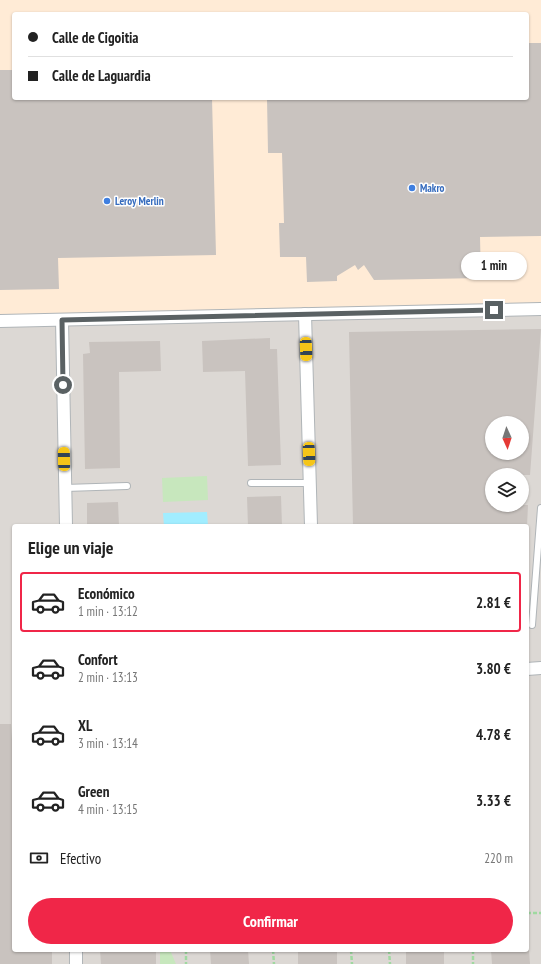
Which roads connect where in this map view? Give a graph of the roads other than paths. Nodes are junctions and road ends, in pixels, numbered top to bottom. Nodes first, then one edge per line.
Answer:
1 (541, 309) edge
2 (305, 314) junction
3 (62, 320) junction
4 (0, 321) edge
5 (251, 483) dead end
6 (310, 483) junction
7 (127, 486) dead end
8 (65, 488) junction
9 (541, 508) edge
10 (66, 524) edge
11 (311, 524) edge
12 (532, 625) dead end
13 (529, 668) edge
14 (541, 668) edge
15 (76, 952) edge
16 (76, 964) edge

1 - 2 street
2 - 3 street
2 - 6 street
3 - 4 street
3 - 8 street
5 - 6 lane
6 - 11 street
7 - 8 lane
8 - 10 street
9 - 12 lane
13 - 14 street
15 - 16 street

